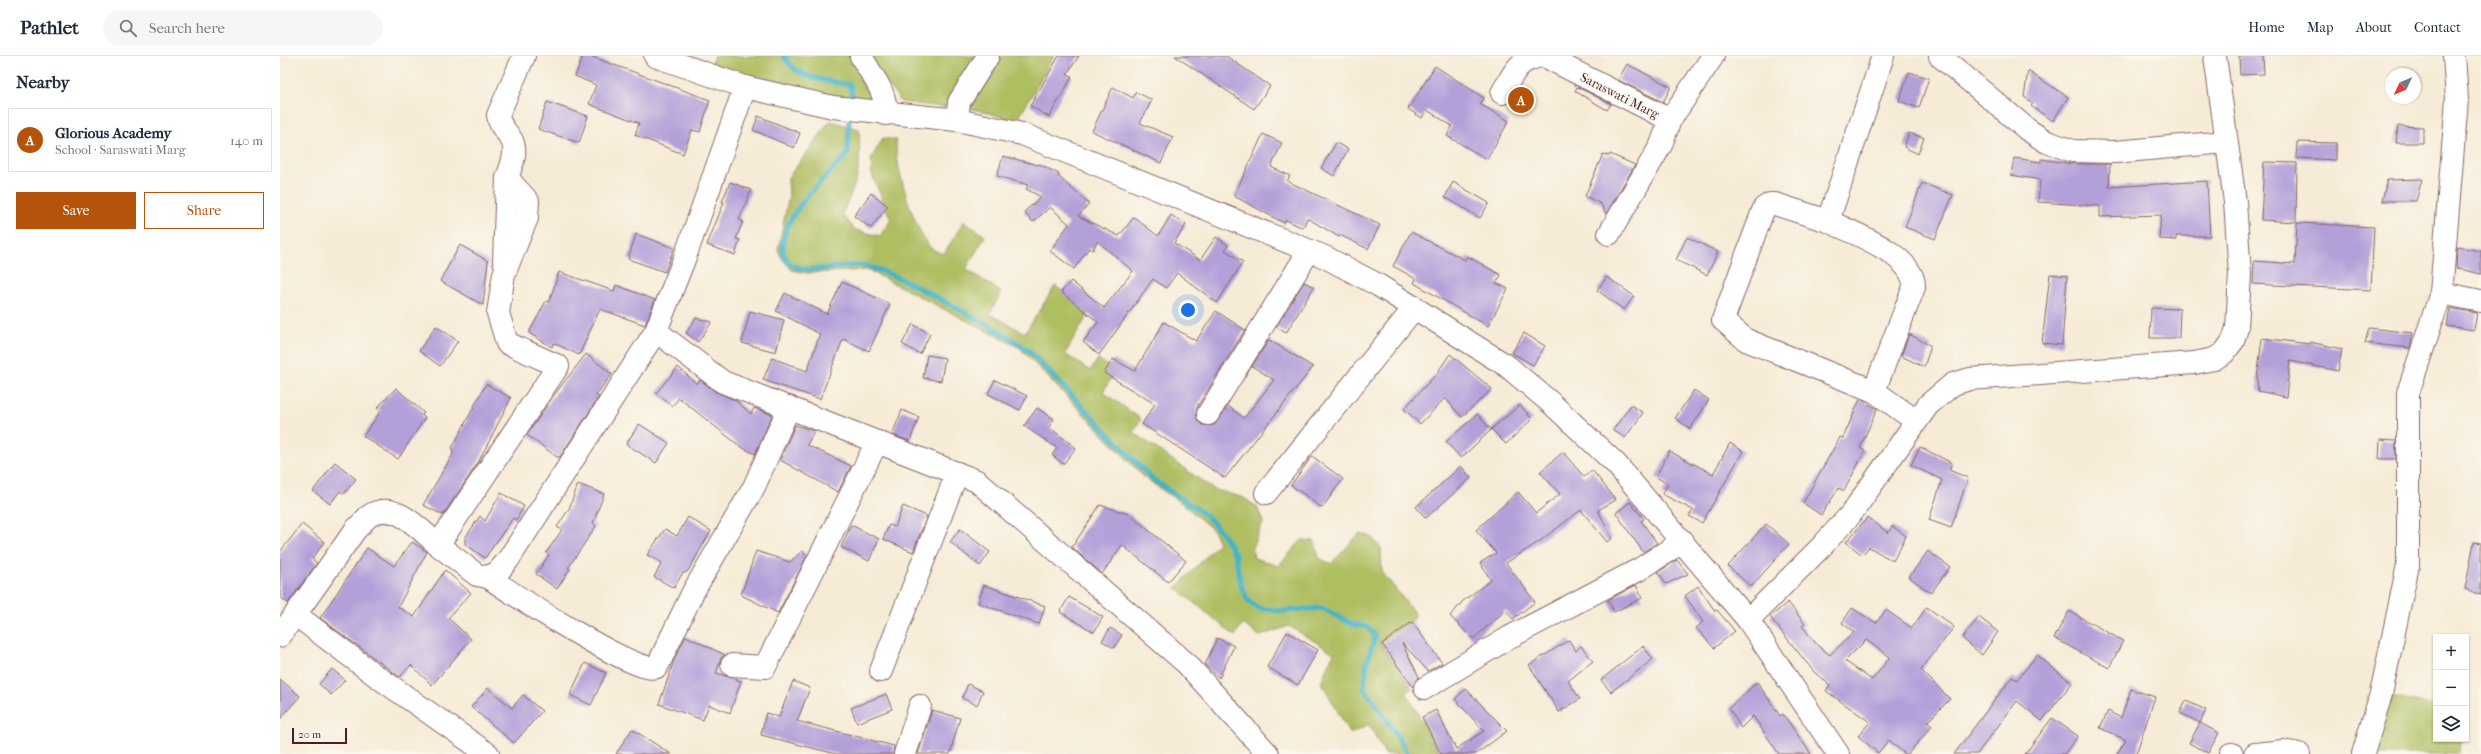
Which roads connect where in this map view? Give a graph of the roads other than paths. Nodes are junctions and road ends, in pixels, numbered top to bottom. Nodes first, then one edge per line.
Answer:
1 (524, 56) edge
2 (655, 56) edge
3 (861, 56) edge
4 (988, 56) edge
5 (1544, 56) edge
6 (1713, 56) edge
7 (1883, 56) edge
8 (1940, 56) edge
9 (2215, 56) edge
10 (2454, 56) edge
11 (745, 87) junction
12 (1502, 94) dead end
13 (886, 114) junction
14 (957, 120) junction
15 (1670, 120) junction
16 (2226, 142) junction
17 (1828, 221) junction
18 (1609, 234) dead end
19 (1309, 251) junction
20 (2441, 293) junction
21 (2481, 301) edge
22 (1415, 307) junction
23 (656, 331) junction
24 (1874, 391) junction
25 (788, 407) junction
26 (1208, 414) dead end
27 (1916, 421) junction
28 (877, 442) junction
29 (957, 473) junction
30 (1266, 493) dead end
31 (1683, 541) junction
32 (438, 545) junction
33 (488, 578) junction
34 (296, 615) junction
35 (1748, 620) junction
36 (280, 636) edge
37 (732, 665) dead end
38 (881, 671) dead end
39 (1426, 688) dead end
40 (920, 706) dead end
41 (488, 754) edge
42 (905, 754) edge
43 (1268, 754) edge
44 (1838, 754) edge
45 (2255, 754) edge
46 (2299, 754) edge
47 (2363, 754) edge

1 - 32 street
2 - 11 street
3 - 13 street
4 - 14 street
5 - 12 street, Saraswati Marg
5 - 15 street, Saraswati Marg
6 - 15 street, Saraswati Marg
7 - 17 street
8 - 16 street
9 - 16 street
10 - 20 street
11 - 13 street
11 - 23 street
13 - 14 street
14 - 19 street
15 - 18 street
16 - 27 street
17 - 24 street
17 - 24 street
19 - 22 street
19 - 26 street
20 - 21 street
20 - 47 street
22 - 30 street
22 - 31 street
23 - 25 street
23 - 33 street
24 - 27 street
25 - 28 street
25 - 33 street
27 - 35 street
28 - 29 street
28 - 37 street
29 - 38 street
29 - 43 street
31 - 35 street
31 - 39 street
32 - 33 street
32 - 34 street
34 - 36 street
34 - 41 street
35 - 44 street
40 - 42 street
45 - 46 street

